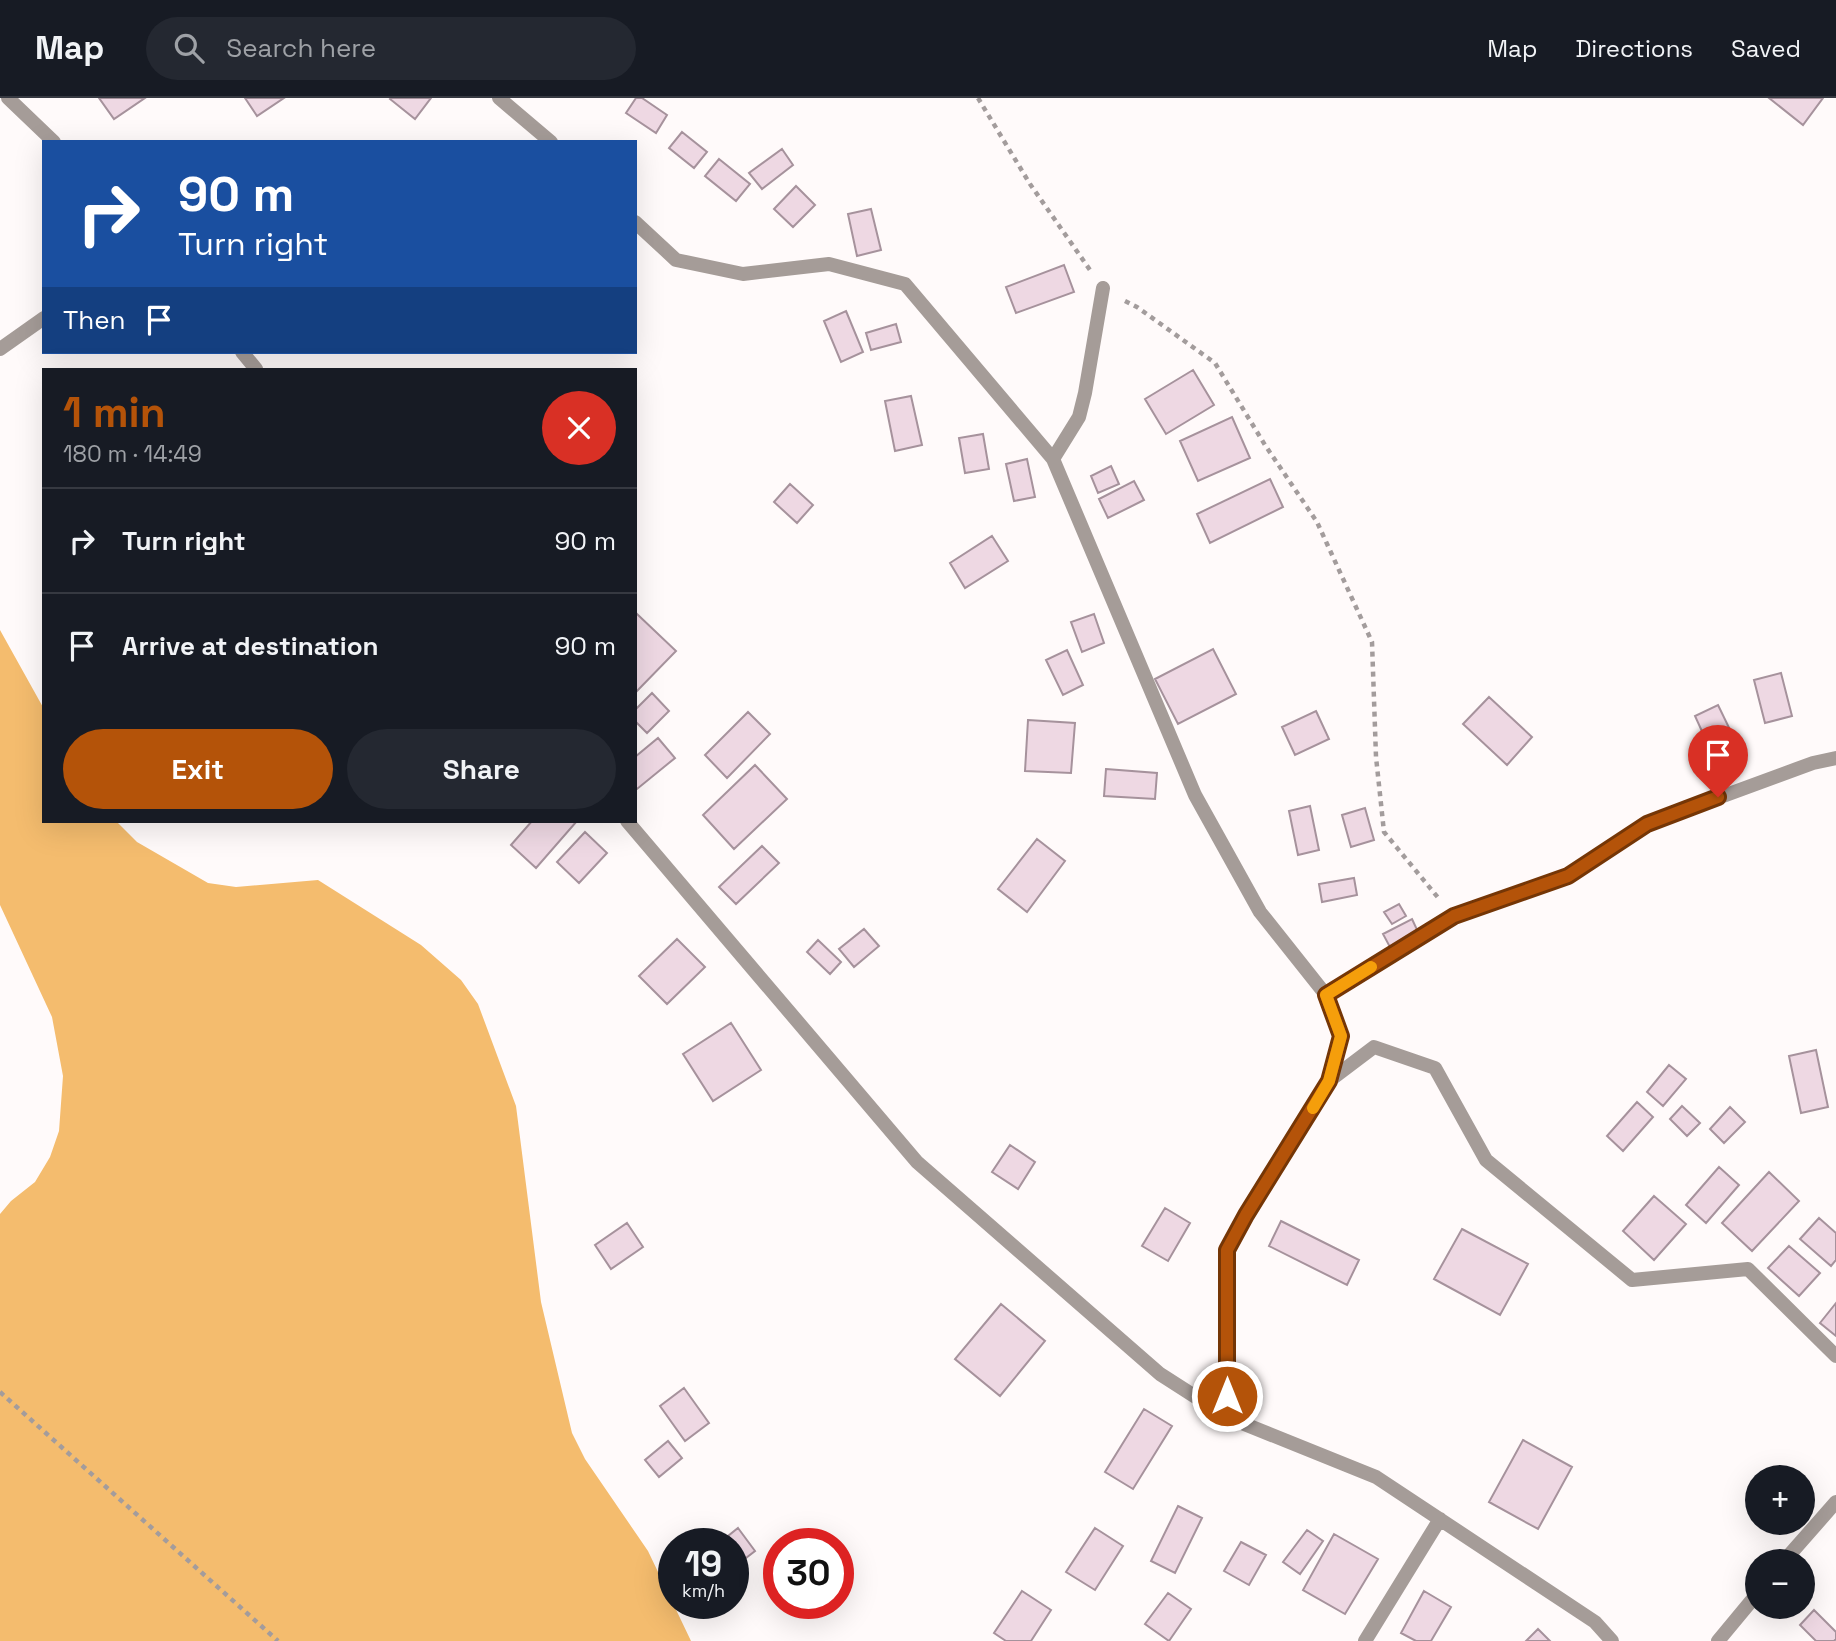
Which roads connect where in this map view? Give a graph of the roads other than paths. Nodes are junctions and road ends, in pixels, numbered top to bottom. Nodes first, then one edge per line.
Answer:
1 (8, 98) edge
2 (499, 98) edge
3 (52, 140) edge
4 (549, 140) edge
5 (637, 224) edge
6 (1103, 288) road end
7 (42, 319) edge
8 (0, 349) edge
9 (245, 354) edge
10 (255, 368) edge
11 (1053, 459) junction
12 (1836, 758) edge
13 (629, 823) edge
14 (1326, 995) junction
15 (1329, 1081) junction
16 (1836, 1356) edge
17 (1227, 1417) junction
18 (1836, 1502) edge
19 (1440, 1519) junction
20 (1795, 1549) edge
21 (1745, 1608) edge
22 (1606, 1639) edge
23 (1365, 1641) edge
24 (1718, 1641) edge

1 - 3 street
2 - 4 street
5 - 11 street
6 - 11 street
7 - 8 street
9 - 10 street
11 - 14 street
12 - 14 street
13 - 17 street
14 - 15 street
15 - 16 street
15 - 17 street
17 - 19 street
18 - 20 street
19 - 22 street
19 - 23 street
21 - 24 street

